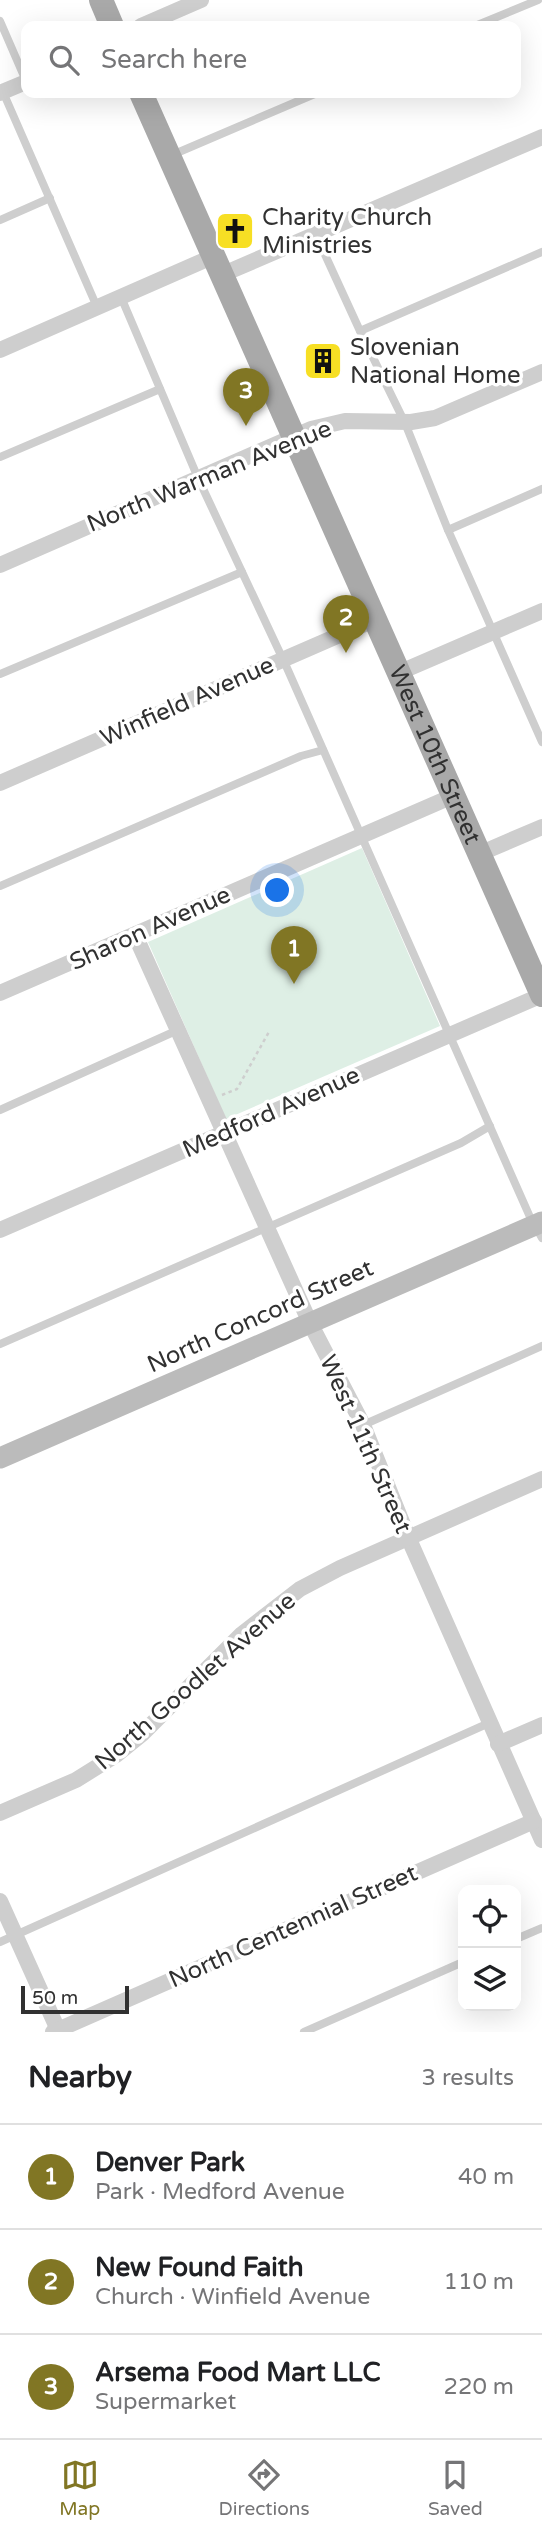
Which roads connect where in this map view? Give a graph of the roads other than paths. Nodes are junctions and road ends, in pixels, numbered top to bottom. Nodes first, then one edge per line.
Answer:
1 (101, 0) edge
2 (201, 0) edge
3 (538, 0) edge
4 (0, 21) edge
5 (110, 21) edge
6 (153, 21) edge
7 (487, 21) edge
8 (21, 70) edge
9 (21, 84) edge
10 (2, 92) edge
11 (143, 98) edge
12 (305, 98) edge
13 (542, 137) edge
14 (168, 157) junction
15 (50, 198) junction
16 (0, 219) edge
17 (316, 235) junction
18 (542, 252) edge
19 (216, 266) junction
20 (121, 297) junction
21 (97, 307) junction
22 (360, 331) junction
23 (0, 350) edge
24 (542, 373) edge
25 (160, 389) junction
26 (405, 423) junction
27 (293, 437) junction
28 (0, 457) edge
29 (198, 478) junction
30 (542, 489) edge
31 (449, 530) junction
32 (0, 565) edge
33 (242, 572) junction
34 (542, 611) edge
35 (374, 620) junction
36 (492, 633) junction
37 (283, 660) junction
38 (398, 673) junction
39 (0, 674) edge
40 (542, 716) edge
41 (532, 719) junction
42 (542, 742) edge
43 (323, 750) junction
44 (0, 783) edge
45 (453, 796) junction
46 (542, 827) edge
47 (361, 836) junction
48 (479, 854) junction
49 (0, 886) edge
50 (135, 934) junction
51 (0, 993) edge
52 (542, 995) edge
53 (178, 1030) junction
54 (449, 1034) junction
55 (0, 1110) edge
56 (490, 1126) junction
57 (224, 1132) junction
58 (267, 1228) junction
59 (539, 1228) edge
60 (0, 1230) edge
61 (310, 1322) junction
62 (0, 1343) edge
63 (542, 1346) edge
64 (363, 1424) junction
65 (0, 1458) edge
66 (542, 1479) edge
67 (408, 1537) junction
68 (489, 1723) junction
69 (542, 1725) edge
70 (498, 1744) junction
71 (0, 1813) edge
72 (534, 1821) junction
73 (542, 1840) edge
74 (0, 1901) edge
75 (542, 1928) edge
76 (16, 1935) junction
77 (521, 1937) edge
78 (0, 1942) edge
79 (458, 1964) edge
80 (57, 2031) edge
81 (304, 2032) edge

1 - 5 main road
2 - 6 street
3 - 7 lane
4 - 8 lane
9 - 10 street
10 - 15 lane
11 - 14 main road, West 10th Street
12 - 14 lane
13 - 17 street
14 - 19 main road, West 10th Street
15 - 16 lane
15 - 21 lane
17 - 19 street
17 - 22 lane
18 - 22 lane
19 - 20 street
19 - 27 main road, West 10th Street
20 - 21 street
20 - 25 lane
21 - 23 street
22 - 26 lane
24 - 26 street, North Warman Avenue
25 - 28 lane
25 - 29 lane
26 - 27 street, North Warman Avenue
26 - 31 lane
27 - 29 street, North Warman Avenue
27 - 35 main road, West 10th Street
29 - 32 street, North Warman Avenue
29 - 33 lane
30 - 31 lane
31 - 36 lane
33 - 37 lane
33 - 39 lane
34 - 36 street
35 - 37 street, Winfield Avenue
35 - 38 main road, West 10th Street
36 - 38 street
36 - 41 lane
37 - 43 lane
37 - 44 street, Winfield Avenue
38 - 45 main road, West 10th Street
40 - 41 lane
41 - 42 lane
43 - 47 lane
43 - 49 lane
45 - 47 street, Sharon Avenue
45 - 48 main road, West 10th Street
46 - 48 street
47 - 50 street, Sharon Avenue
47 - 54 lane
48 - 52 main road, West 10th Street
50 - 51 street, Sharon Avenue
50 - 53 street, West 11th Street
52 - 54 street, Medford Avenue
53 - 55 lane
53 - 57 street, West 11th Street
54 - 56 lane
54 - 57 street, Medford Avenue
56 - 58 lane
56 - 59 lane
57 - 58 street, West 11th Street
57 - 60 street, Medford Avenue
58 - 61 street, West 11th Street
58 - 62 lane
59 - 61 main road, North Concord Street
61 - 64 street, West 11th Street
61 - 65 main road, North Concord Street
63 - 64 lane
64 - 67 street, West 11th Street
66 - 67 street, North Goodlet Avenue
67 - 68 street, West 11th Street
67 - 71 street, North Goodlet Avenue
68 - 70 street, West 11th Street
68 - 76 lane
69 - 70 street
70 - 72 street, West 11th Street
72 - 73 street, West 11th Street
72 - 80 street, North Centennial Street
74 - 76 street
75 - 77 lane
76 - 78 lane
76 - 80 street
79 - 81 lane

